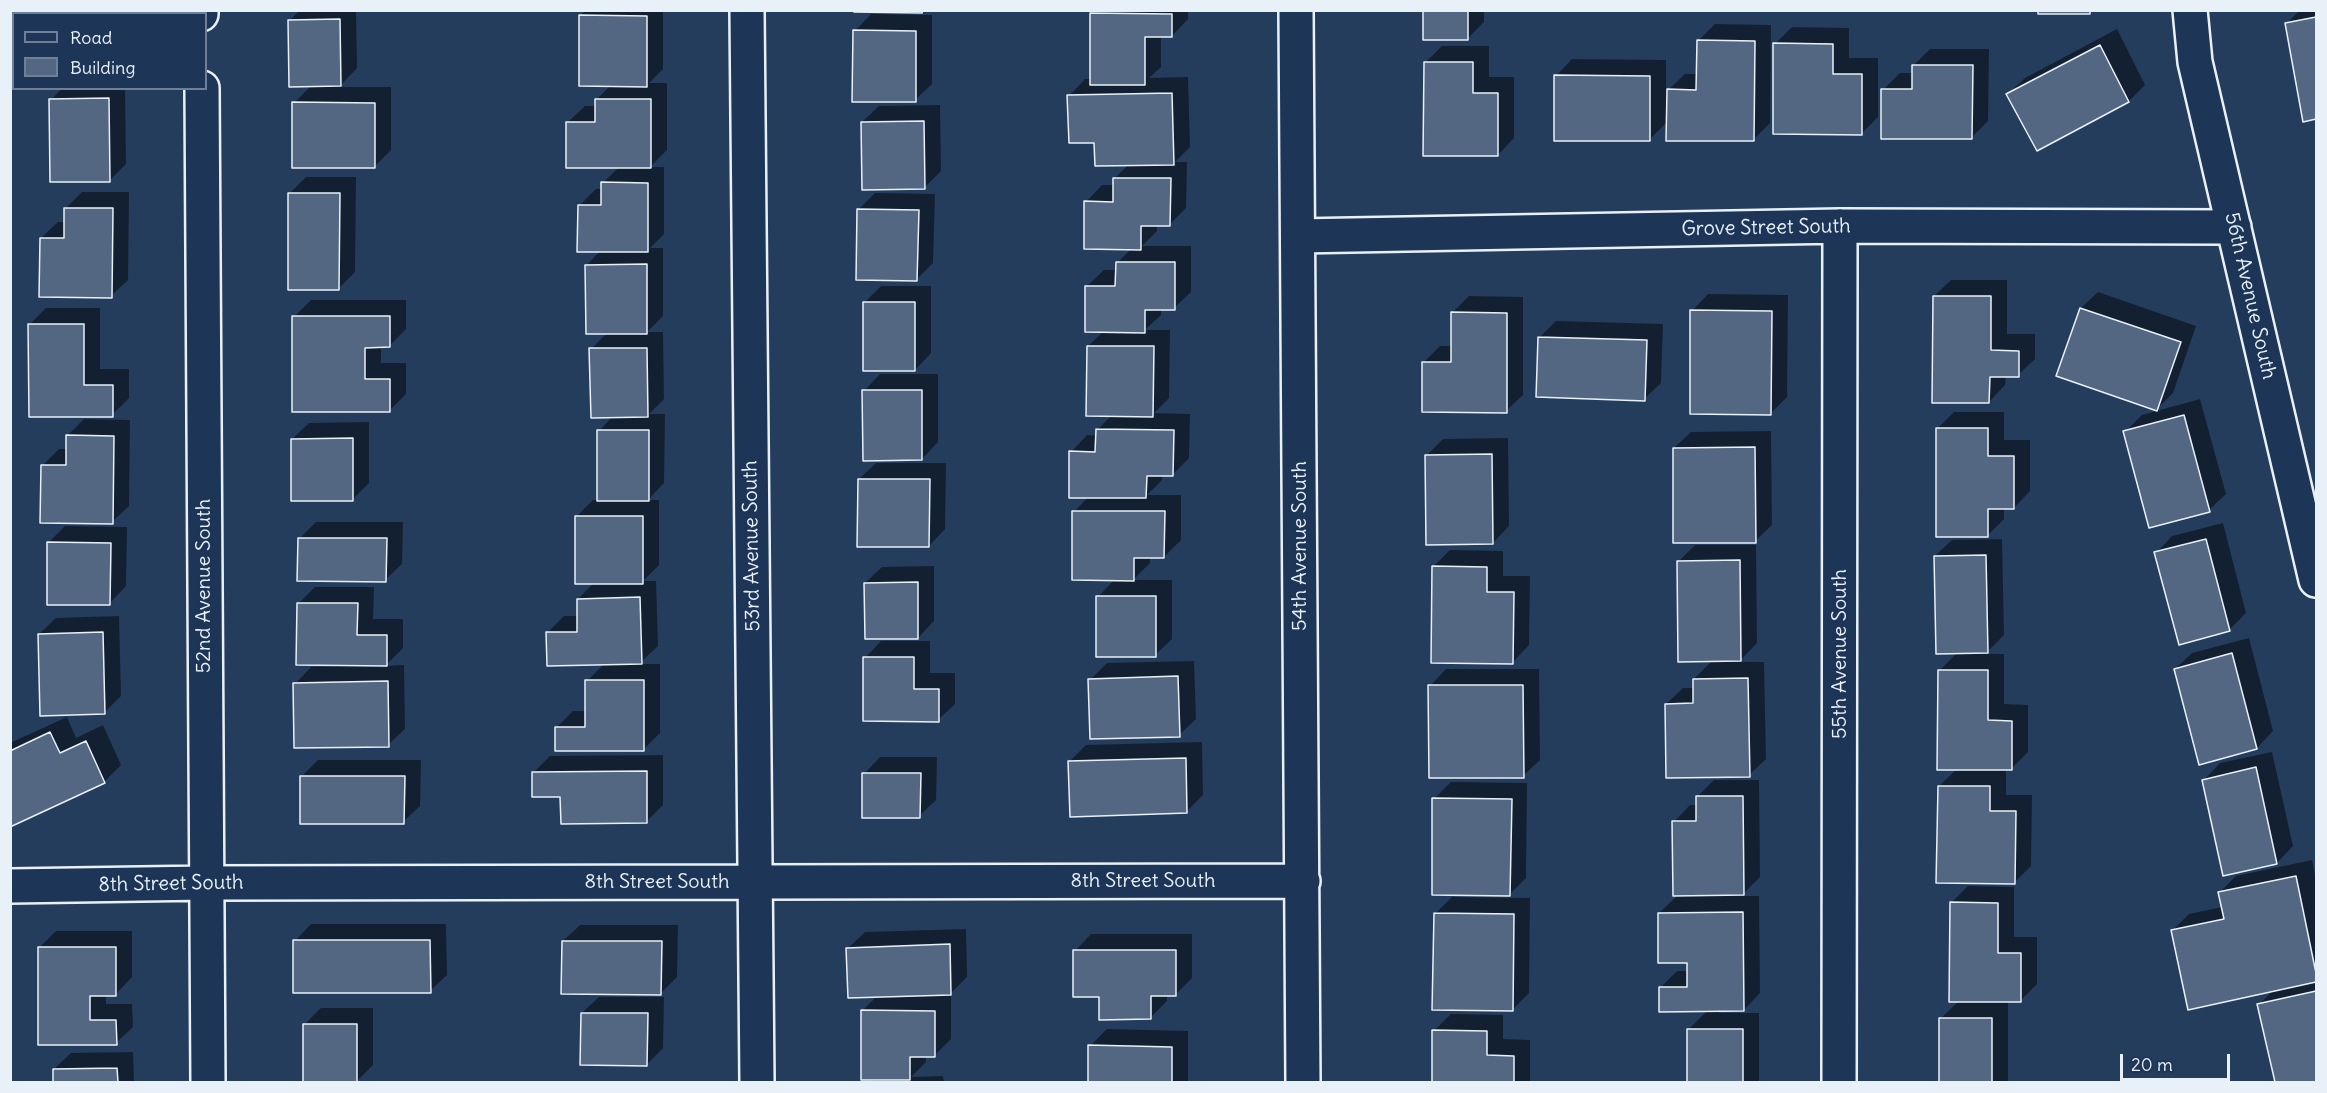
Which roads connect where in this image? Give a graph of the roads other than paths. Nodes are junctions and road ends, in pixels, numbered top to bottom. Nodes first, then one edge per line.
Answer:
1 (747, 10) edge
2 (1296, 10) edge
3 (2190, 10) edge
4 (202, 90) edge
5 (1840, 226) junction
6 (2235, 227) junction
7 (1298, 236) junction
8 (2316, 580) edge
9 (1303, 881) junction
10 (755, 882) junction
11 (206, 883) junction
12 (10, 886) edge
13 (207, 1083) edge
14 (757, 1083) edge
15 (1304, 1083) edge
16 (1839, 1083) edge

1 - 10 street, 53rd Avenue South
2 - 7 street, 54th Avenue South
3 - 6 street, 56th Avenue South
4 - 11 street, 52nd Avenue South
5 - 6 street, Grove Street South
5 - 7 street, Grove Street South
5 - 16 street, 55th Avenue South
6 - 8 street, 56th Avenue South
7 - 9 street, 54th Avenue South
9 - 10 street, 8th Street South
9 - 15 street, 54th Avenue South
10 - 11 street, 8th Street South
10 - 14 street, 53rd Avenue South
11 - 12 street, 8th Street South
11 - 13 street, 52nd Avenue South

